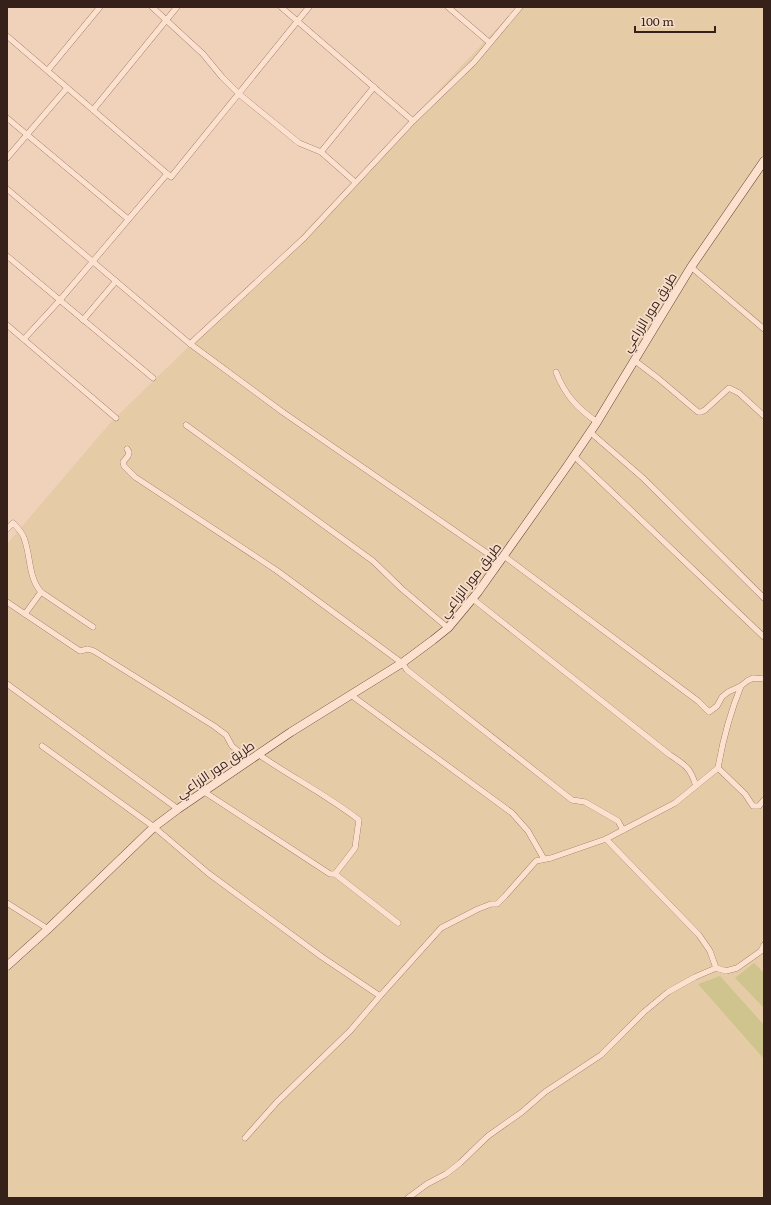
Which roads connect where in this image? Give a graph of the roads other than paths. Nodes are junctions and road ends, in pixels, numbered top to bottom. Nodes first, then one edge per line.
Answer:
1 (100, 7) edge
2 (152, 7) edge
3 (177, 7) edge
4 (281, 7) edge
5 (309, 7) edge
6 (448, 7) edge
7 (520, 7) edge
8 (167, 20) junction
9 (297, 21) junction
10 (7, 36) edge
11 (490, 43) junction
12 (48, 70) junction
13 (374, 87) junction
14 (67, 88) junction
15 (239, 94) junction
16 (93, 110) junction
17 (7, 118) edge
18 (413, 121) junction
19 (28, 135) junction
20 (321, 152) junction
21 (7, 158) edge
22 (764, 161) edge
23 (167, 174) junction
24 (355, 182) junction
25 (7, 188) edge
26 (128, 219) junction
27 (7, 256) edge
28 (93, 261) junction
29 (691, 266) junction
30 (116, 281) junction
31 (60, 300) junction
32 (83, 320) junction
33 (7, 325) edge
34 (764, 328) edge
35 (24, 339) junction
36 (190, 344) junction
37 (634, 360) junction
38 (556, 372) dead end
39 (153, 378) dead end
40 (764, 416) edge
41 (116, 418) dead end
42 (597, 422) junction
43 (186, 425) dead end
44 (590, 432) junction
45 (127, 449) dead end
46 (574, 456) junction
47 (7, 529) edge
48 (502, 559) junction
49 (40, 592) junction
50 (764, 598) edge
51 (473, 599) junction
52 (7, 602) edge
53 (25, 614) junction
54 (93, 627) dead end
55 (448, 628) junction
56 (764, 637) edge
57 (402, 663) junction
58 (764, 679) edge
59 (7, 684) edge
60 (741, 686) junction
61 (351, 695) junction
62 (42, 746) dead end
63 (258, 754) junction
64 (249, 760) junction
65 (718, 768) junction
66 (696, 786) junction
67 (203, 791) junction
68 (764, 800) edge
69 (178, 808) junction
70 (154, 828) junction
71 (623, 830) junction
72 (606, 839) junction
73 (544, 859) junction
74 (334, 874) junction
75 (7, 903) edge
76 (398, 923) dead end
77 (48, 929) junction
78 (764, 945) edge
79 (7, 966) edge
80 (716, 968) junction
81 (380, 996) junction
82 (245, 1138) dead end
83 (408, 1198) edge

1 - 12 street
2 - 8 street
3 - 8 street
4 - 9 street
5 - 9 street
6 - 11 street
7 - 11 street
8 - 15 street
8 - 16 street
9 - 13 street
9 - 15 street
10 - 12 street
11 - 18 street
12 - 14 street
13 - 18 street
13 - 20 street
14 - 16 street
14 - 19 street
15 - 20 street
15 - 23 street
16 - 23 street
17 - 19 street
18 - 24 street
19 - 21 street
19 - 26 street
20 - 24 street
22 - 29 street, طريق مور الزراعي
23 - 26 street
24 - 36 street
25 - 28 street
26 - 28 street
27 - 31 street
28 - 30 street
28 - 31 street
29 - 34 street
29 - 37 street, طريق مور الزراعي
30 - 32 street
30 - 36 street
31 - 32 street
31 - 35 street
32 - 39 street
33 - 35 street
35 - 41 street
36 - 48 street
37 - 40 street
37 - 42 street, طريق مور الزراعي
38 - 42 street
42 - 44 street, طريق مور الزراعي
43 - 55 street
44 - 46 street, طريق مور الزراعي
44 - 50 street
45 - 57 street
46 - 48 street, طريق مور الزراعي
46 - 56 street
47 - 49 street
48 - 51 street, طريق مور الزراعي
48 - 60 street
49 - 53 street
49 - 54 street
51 - 55 street, طريق مور الزراعي
51 - 66 street
52 - 53 street
53 - 64 street
55 - 57 street, طريق مور الزراعي
57 - 61 street, طريق مور الزراعي
57 - 71 street
58 - 60 street
59 - 69 street
60 - 65 street
61 - 63 street, طريق مور الزراعي
61 - 73 street
62 - 70 street
63 - 64 street, طريق مور الزراعي
63 - 74 street
64 - 67 street, طريق مور الزراعي
65 - 66 street
65 - 68 street
66 - 71 street
67 - 69 street, طريق مور الزراعي
67 - 74 street
69 - 70 street, طريق مور الزراعي
70 - 77 street, طريق مور الزراعي
70 - 81 street
71 - 72 street
72 - 73 street
72 - 80 street
73 - 81 street
74 - 76 street
75 - 77 street
77 - 79 street, طريق مور الزراعي
78 - 80 street
80 - 83 street
81 - 82 street

